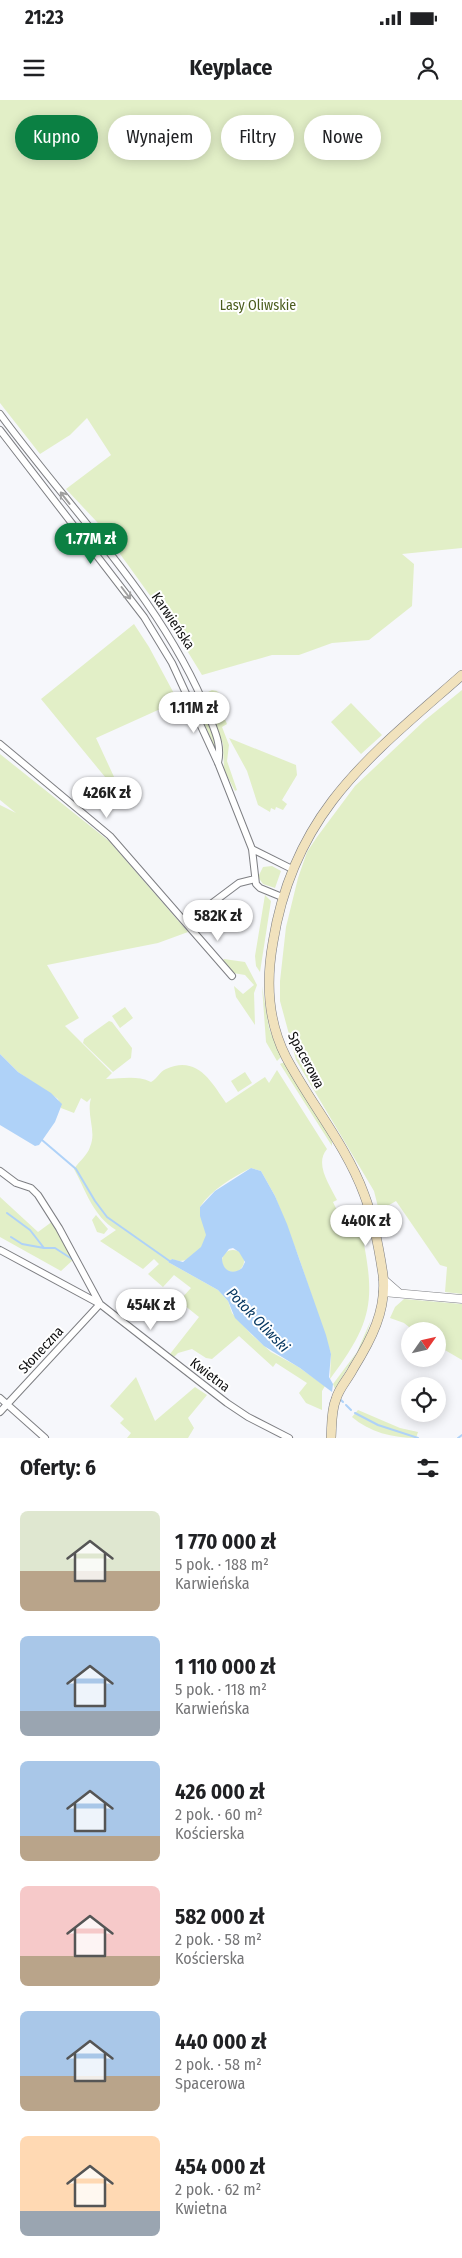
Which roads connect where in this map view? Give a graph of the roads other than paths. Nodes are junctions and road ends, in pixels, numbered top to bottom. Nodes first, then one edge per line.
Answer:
1 (0, 414) edge
2 (0, 430) edge
3 (462, 675) edge
4 (0, 744) edge
5 (218, 763) junction
6 (252, 849) junction
7 (270, 860) junction
8 (255, 868) junction
9 (292, 869) junction
10 (255, 880) junction
11 (282, 897) junction
12 (187, 922) junction
13 (232, 976) dead end
14 (0, 1171) edge
15 (0, 1250) edge
16 (383, 1279) junction
17 (383, 1292) junction
18 (399, 1293) junction
19 (462, 1299) edge
20 (100, 1304) junction
21 (0, 1398) edge
22 (7, 1404) junction
23 (0, 1412) edge
24 (45, 1438) edge
25 (288, 1438) edge
26 (332, 1438) edge

5 -> 1 street, Karwieńska
2 -> 5 street, Karwieńska
3 - 9 main road, Spacerowa
4 - 12 street
5 - 6 street, Karwieńska
6 - 7 street
6 - 8 street, Karwieńska
7 - 8 street
7 - 9 street
8 - 10 street, Karwieńska
9 - 11 main road, Spacerowa
10 - 11 street
10 - 12 street
11 - 16 main road, Spacerowa
12 - 13 street
14 - 20 street, Kwietna
15 - 20 street, Kwietna
16 - 17 main road, Spacerowa
16 - 18 street
17 - 18 street
17 - 26 main road, Spacerowa
18 - 19 street
20 - 22 street, Słoneczna
20 - 25 street, Kwietna
21 - 22 street
22 - 23 street, Słoneczna
22 - 24 street

